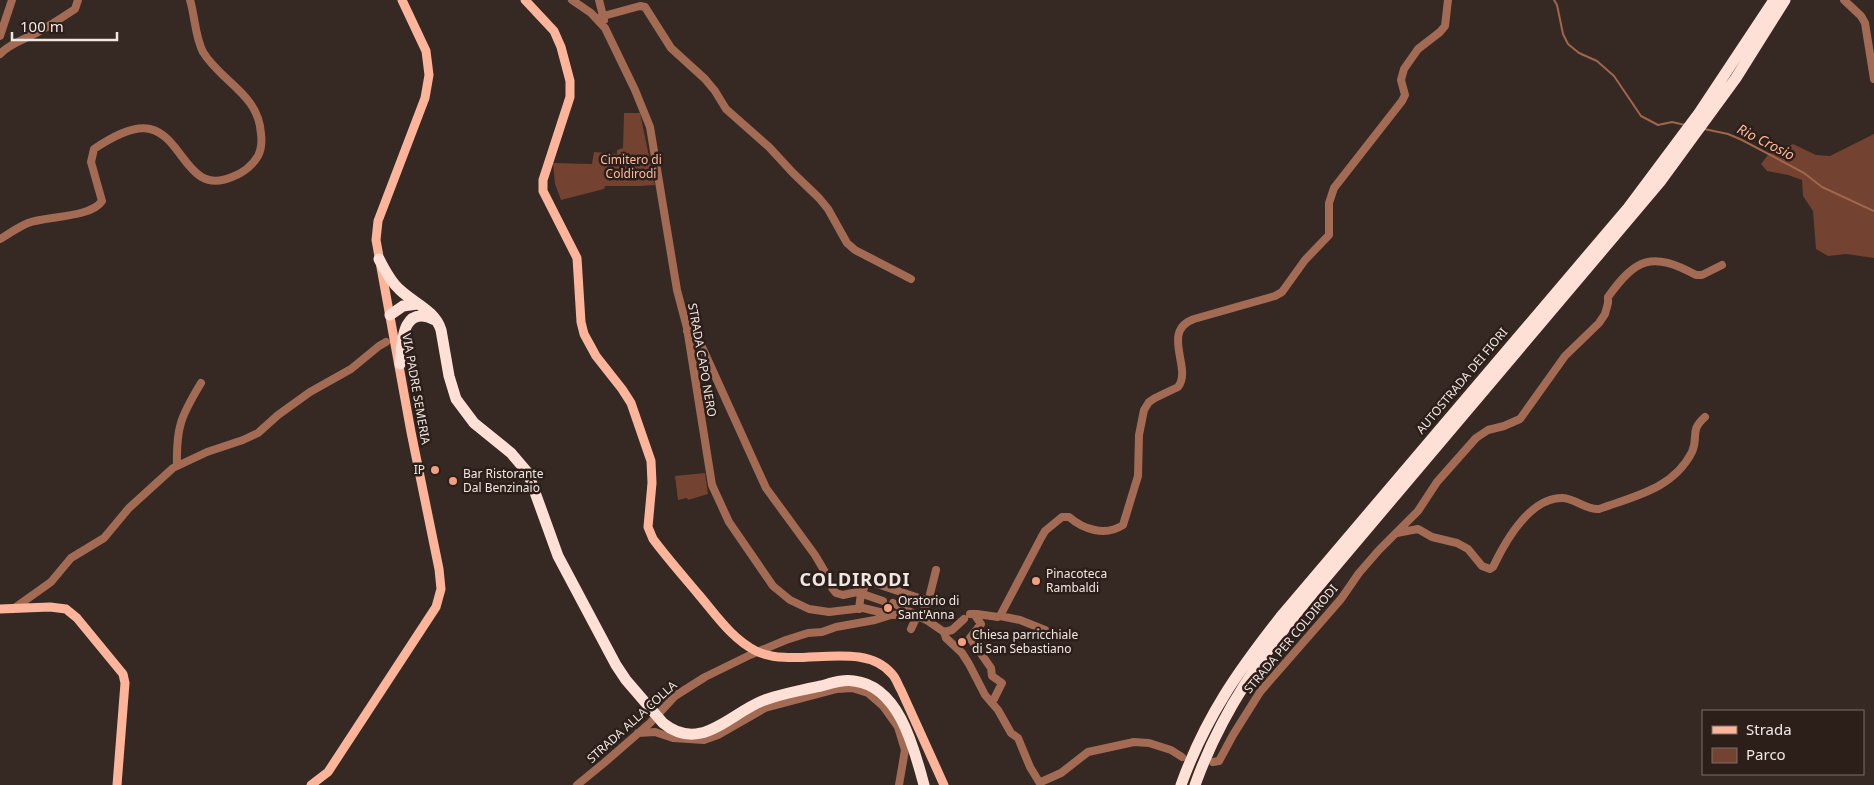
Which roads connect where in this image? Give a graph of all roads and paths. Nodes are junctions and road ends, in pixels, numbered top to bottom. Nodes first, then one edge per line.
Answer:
1 (12, 0) edge
2 (78, 0) edge
3 (190, 0) edge
4 (402, 0) edge
5 (525, 0) edge
6 (572, 0) edge
7 (598, 0) edge
8 (1448, 0) edge
9 (1774, 0) edge
10 (1785, 0) edge
11 (1844, 0) edge
12 (604, 16) junction
13 (596, 18) junction
14 (605, 28) junction
15 (0, 37) edge
16 (2, 52) edge
17 (1874, 79) edge
18 (0, 239) edge
19 (379, 259) junction
20 (1722, 265) dead end
21 (911, 279) dead end
22 (418, 304) junction
23 (390, 315) junction
24 (414, 318) junction
25 (435, 320) junction
26 (687, 331) junction
27 (386, 342) dead end
28 (400, 364) junction
29 (201, 383) dead end
30 (1705, 417) dead end
31 (177, 466) junction
32 (1395, 534) junction
33 (936, 570) dead end
34 (861, 593) junction
35 (929, 598) junction
36 (883, 601) dead end
37 (893, 603) dead end
38 (0, 609) edge
39 (13, 609) junction
40 (859, 609) junction
41 (892, 615) junction
42 (917, 616) junction
43 (969, 616) junction
44 (1000, 616) junction
45 (911, 629) dead end
46 (1045, 630) dead end
47 (944, 632) junction
48 (758, 652) junction
49 (992, 702) junction
50 (916, 726) junction
51 (638, 733) junction
52 (919, 739) dead end
53 (1182, 757) dead end
54 (1214, 762) dead end
55 (919, 766) junction
56 (1041, 784) edge
57 (118, 785) edge
58 (311, 785) edge
59 (577, 785) edge
60 (899, 785) edge
61 (919, 785) edge
62 (924, 785) edge
63 (944, 785) edge
64 (1182, 785) edge
65 (1195, 785) edge

1 - 15 street
2 - 16 street
3 - 18 street
4 - 19 main road, VIA PADRE SEMERIA
5 - 48 main road
6 - 13 street, STRADA CAPO NERO
7 - 12 street
8 - 44 street
9 - 64 highway, AUTOSTRADA DEI FIORI
10 - 65 highway, AUTOSTRADA DEI FIORI
11 - 17 street
12 - 13 street
12 - 14 street
12 - 21 street
13 - 14 street, STRADA CAPO NERO
14 - 26 street, STRADA CAPO NERO
15 - 16 street
19 - 22 highway
19 - 23 main road, VIA PADRE SEMERIA
20 - 32 street, STRADA PER COLDIRODI
22 - 23 highway
22 - 25 highway
23 - 24 highway
23 - 28 main road, VIA PADRE SEMERIA
24 - 25 highway
24 - 28 highway
25 - 55 highway
26 - 34 street
26 - 40 street, STRADA CAPO NERO
27 - 31 street
28 - 58 main road, VIA PADRE SEMERIA
29 - 31 street
30 - 32 street
31 - 39 street
32 - 54 street, STRADA PER COLDIRODI
33 - 35 street
34 - 35 street
34 - 36 street
34 - 40 street
35 - 42 street
37 - 42 street
38 - 39 main road
39 - 57 main road
40 - 41 street, STRADA CAPO NERO
41 - 42 street, STRADA CAPO NERO
41 - 48 street, STRADA ALLA COLLA
42 - 45 street
42 - 47 street
43 - 44 street
43 - 47 street
43 - 49 street
44 - 46 street
47 - 49 street
48 - 50 main road
48 - 51 street, STRADA ALLA COLLA
49 - 56 street
50 - 52 street
50 - 63 main road
51 - 59 street, STRADA ALLA COLLA
51 - 60 street
53 - 56 street
55 - 61 highway
55 - 62 highway

